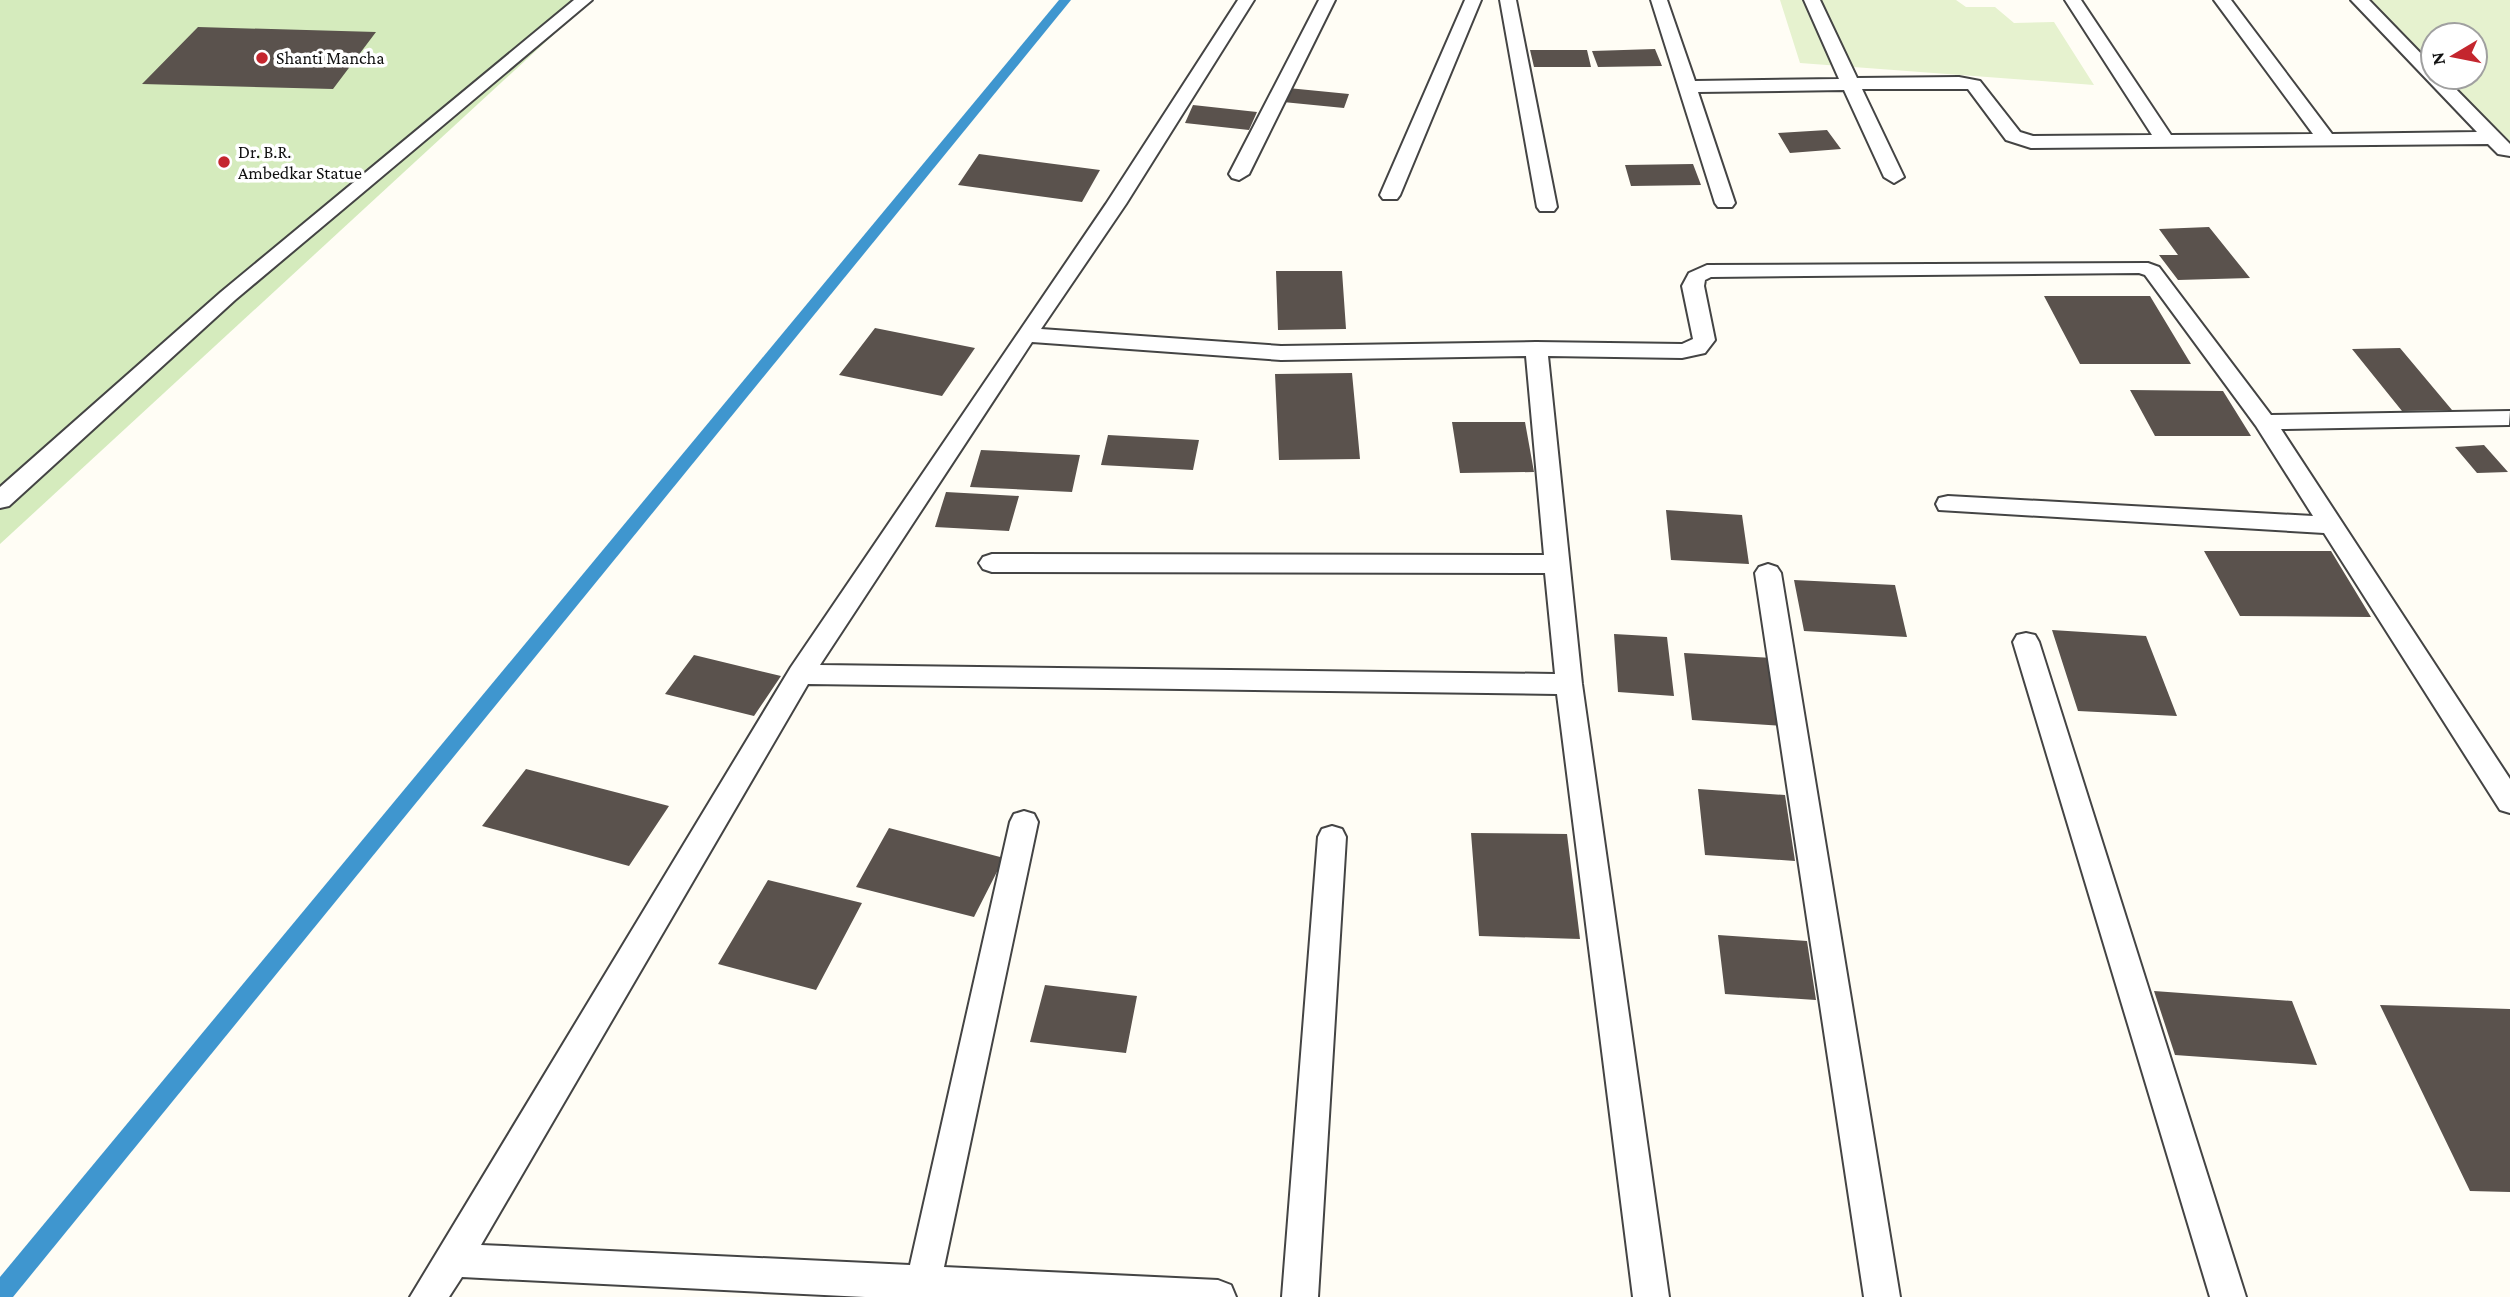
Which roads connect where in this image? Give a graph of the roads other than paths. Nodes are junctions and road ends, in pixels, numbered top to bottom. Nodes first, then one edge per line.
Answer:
1 (584, 0) edge
2 (1246, 0) edge
3 (1327, 0) edge
4 (1473, 0) edge
5 (1507, 0) edge
6 (1659, 0) edge
7 (1812, 0) edge
8 (2073, 0) edge
9 (2222, 0) edge
10 (2359, 0) edge
11 (2419, 62) edge
12 (1851, 83) junction
13 (1686, 87) junction
14 (2447, 91) edge
15 (2326, 138) junction
16 (2493, 138) junction
17 (2164, 139) junction
18 (2510, 150) edge
19 (1239, 174) dead end
20 (1894, 177) dead end
21 (1390, 195) dead end
22 (1725, 203) dead end
23 (1547, 206) dead end
24 (1026, 335) junction
25 (1535, 349) junction
26 (2509, 418) edge
27 (2265, 422) junction
28 (0, 500) edge
29 (1948, 504) dead end
30 (2333, 524) junction
31 (992, 563) dead end
32 (1557, 564) junction
33 (1768, 573) dead end
34 (2026, 642) dead end
35 (800, 674) junction
36 (1569, 684) junction
37 (2510, 802) edge
38 (1024, 822) dead end
39 (1332, 837) dead end
40 (453, 1259) junction
41 (923, 1283) junction
42 (428, 1297) edge
43 (1218, 1297) edge
44 (1300, 1297) edge
45 (1651, 1297) edge
46 (1882, 1297) edge
47 (2228, 1297) edge

1 - 28 lane
2 - 24 lane
3 - 19 lane
4 - 21 lane
5 - 23 lane
6 - 13 lane
7 - 12 lane
8 - 17 lane
9 - 15 lane
10 - 11 lane
12 - 13 lane
12 - 17 lane
12 - 20 lane
13 - 22 lane
14 - 16 lane
15 - 16 lane
15 - 17 lane
16 - 18 lane
24 - 25 lane
24 - 35 lane
25 - 27 lane
25 - 32 lane
26 - 27 lane
27 - 30 lane
29 - 30 lane
30 - 37 lane
31 - 32 lane
32 - 36 lane
33 - 46 lane
34 - 47 lane
35 - 36 lane
35 - 40 lane
36 - 45 lane
38 - 41 lane
39 - 44 lane
40 - 41 lane
40 - 42 lane
41 - 43 lane

